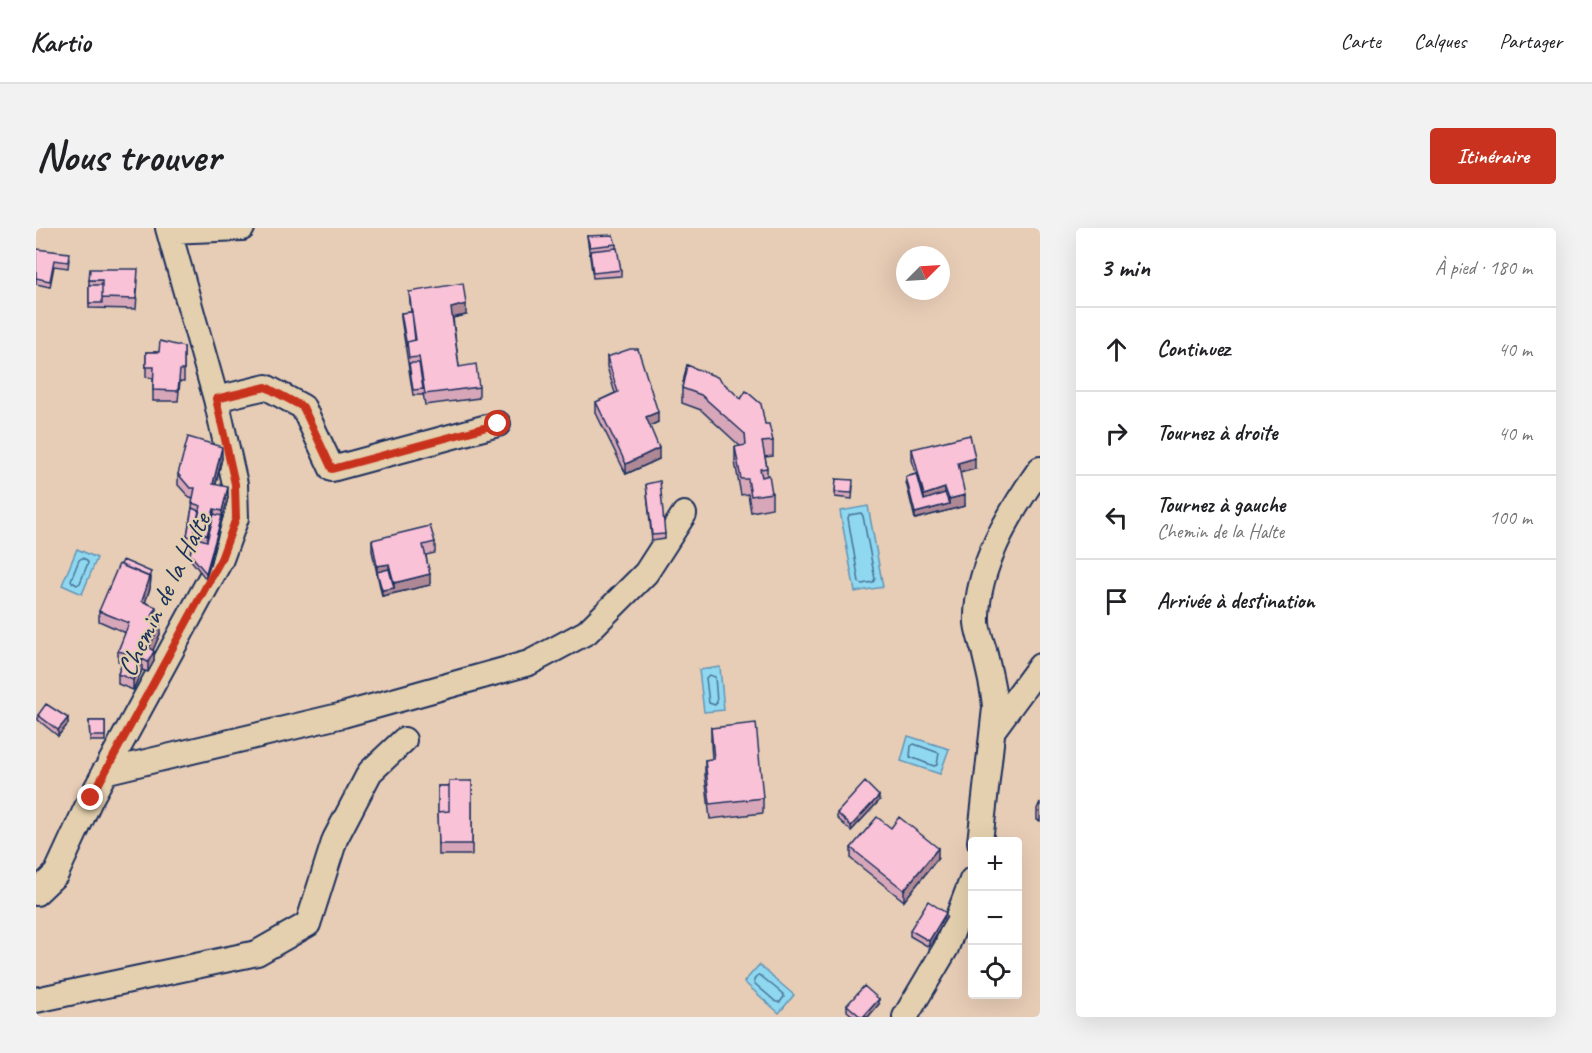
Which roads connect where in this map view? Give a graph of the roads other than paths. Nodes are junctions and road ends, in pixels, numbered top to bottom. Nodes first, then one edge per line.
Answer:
1 (242, 228) edge
2 (169, 230) edge
3 (216, 399) junction
4 (498, 424) dead end
5 (1040, 469) edge
6 (684, 514) dead end
7 (1040, 666) edge
8 (993, 730) junction
9 (404, 740) dead end
10 (104, 772) junction
11 (981, 837) edge
12 (968, 890) edge
13 (36, 893) edge
14 (36, 1000) edge
15 (904, 1017) edge

1 - 2 street
2 - 3 street, Chemin de la Halte
3 - 4 street
3 - 10 street, Chemin de la Halte
5 - 8 street
6 - 10 street
7 - 8 street
8 - 11 street
9 - 14 street
10 - 13 street, Chemin de la Halte
12 - 15 street

